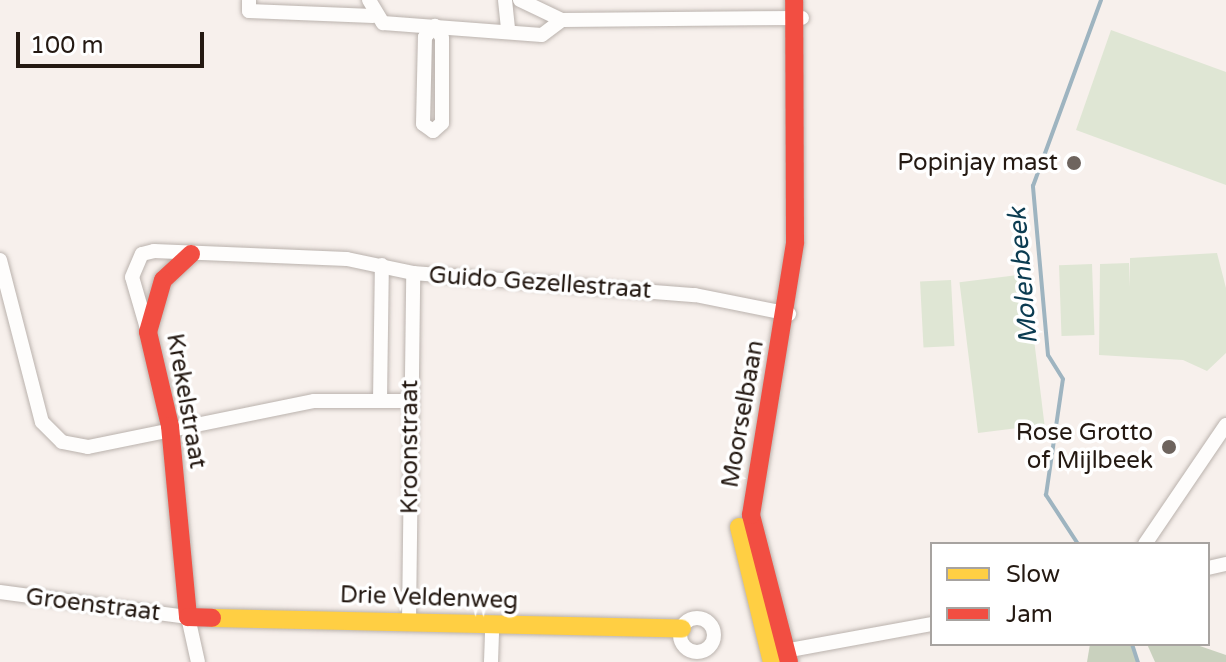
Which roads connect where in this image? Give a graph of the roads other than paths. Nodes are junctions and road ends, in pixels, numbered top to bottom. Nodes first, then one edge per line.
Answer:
1 (249, 0) edge
2 (353, 0) edge
3 (369, 0) edge
4 (505, 0) edge
5 (520, 0) edge
6 (798, 12) edge
7 (373, 16) junction
8 (562, 20) junction
9 (435, 26) junction
10 (508, 28) junction
11 (191, 254) junction
12 (0, 260) edge
13 (382, 265) junction
14 (413, 273) junction
15 (788, 314) junction
16 (148, 332) junction
17 (380, 401) junction
18 (410, 401) junction
19 (1226, 425) edge
20 (170, 426) junction
21 (1146, 542) edge
22 (0, 592) edge
23 (188, 617) junction
24 (409, 621) junction
25 (492, 624) junction
26 (930, 624) edge
27 (677, 632) dead end
28 (780, 657) edge
29 (198, 662) edge
30 (491, 662) edge

1 - 7 street
2 - 3 street
3 - 7 street
4 - 10 street
5 - 8 street
6 - 8 street
6 - 15 street, Moorselbaan
7 - 9 street
8 - 10 street
9 - 9 street
9 - 10 street
11 - 13 street, Guido Gezellestraat
11 - 16 street, Krekelstraat
11 - 16 street, Guido Gezellestraat
12 - 20 street
13 - 14 street, Guido Gezellestraat
13 - 17 street, Kroonstraat
14 - 15 street, Guido Gezellestraat
14 - 18 street, Kroonstraat
15 - 28 street, Moorselbaan
16 - 20 street, Krekelstraat
17 - 18 street
17 - 20 street
18 - 24 street, Kroonstraat
19 - 21 street
20 - 23 street, Krekelstraat
22 - 23 street, Groenstraat
23 - 24 street, Drie Veldenweg
23 - 29 street, Groenstraat
24 - 25 street, Drie Veldenweg
25 - 27 street, Drie Veldenweg
25 - 30 street
26 - 28 street

